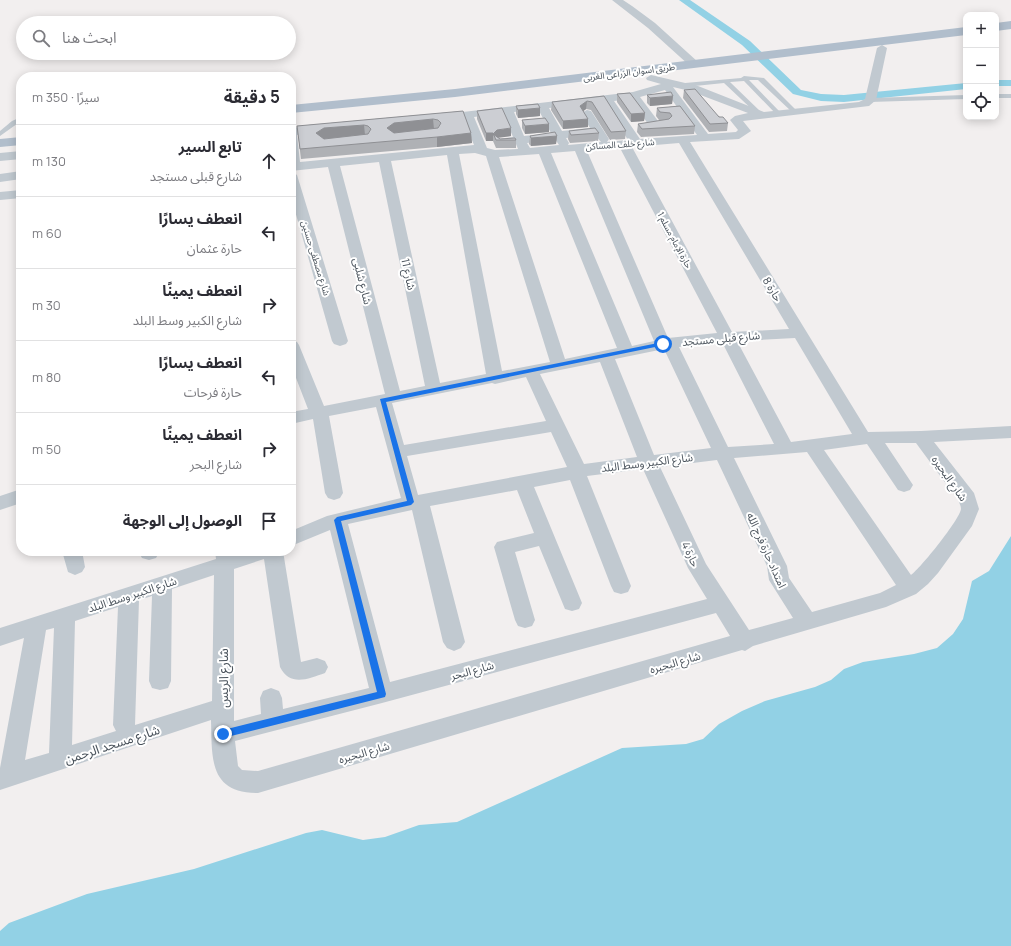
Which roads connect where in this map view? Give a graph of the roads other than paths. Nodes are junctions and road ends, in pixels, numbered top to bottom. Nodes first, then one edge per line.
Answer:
1 (617, 0) edge
2 (1011, 25) edge
3 (999, 27) edge
4 (963, 31) edge
5 (1011, 33) edge
6 (999, 35) edge
7 (963, 38) edge
8 (882, 48) junction
9 (796, 54) junction
10 (750, 60) junction
11 (694, 64) junction
12 (651, 78) junction
13 (744, 78) junction
14 (725, 81) junction
15 (680, 86) junction
16 (633, 95) junction
17 (999, 96) edge
18 (1011, 96) edge
19 (963, 97) edge
20 (607, 98) junction
21 (870, 99) junction
22 (571, 102) junction
23 (709, 105) edge
24 (542, 106) junction
25 (683, 108) junction
26 (296, 109) edge
27 (507, 110) junction
28 (615, 110) junction
29 (658, 110) junction
30 (794, 112) junction
31 (778, 113) junction
32 (468, 114) junction
33 (583, 114) junction
34 (296, 115) edge
35 (760, 115) junction
36 (550, 120) junction
37 (736, 120) junction
38 (16, 121) edge
39 (723, 122) edge
40 (513, 124) junction
41 (660, 124) junction
42 (709, 124) edge
43 (432, 126) edge
44 (696, 126) junction
45 (626, 128) junction
46 (593, 131) junction
47 (296, 133) edge
48 (16, 134) edge
49 (0, 135) edge
50 (559, 135) junction
51 (705, 138) junction
52 (520, 139) junction
53 (436, 140) edge
54 (679, 140) junction
55 (16, 141) edge
56 (0, 143) edge
57 (630, 143) junction
58 (397, 144) edge
59 (607, 145) junction
60 (367, 147) edge
61 (573, 148) junction
62 (484, 149) junction
63 (543, 150) junction
64 (446, 151) junction
65 (525, 151) junction
66 (328, 155) junction
67 (16, 156) edge
68 (401, 156) junction
69 (0, 157) edge
70 (384, 158) junction
71 (369, 159) junction
72 (296, 168) edge
73 (16, 176) edge
74 (0, 178) edge
75 (296, 184) edge
76 (16, 194) edge
77 (0, 196) edge
78 (799, 333) junction
79 (727, 337) junction
80 (340, 341) dead end
81 (666, 343) junction
82 (626, 351) junction
83 (606, 356) junction
84 (296, 357) edge
85 (559, 366) junction
86 (531, 371) junction
87 (495, 379) junction
88 (434, 391) junction
89 (388, 400) junction
90 (319, 412) junction
91 (296, 417) edge
92 (556, 425) junction
93 (1011, 432) edge
94 (921, 437) junction
95 (868, 438) junction
96 (812, 446) junction
97 (786, 449) junction
98 (397, 452) junction
99 (723, 453) junction
100 (648, 461) junction
101 (577, 472) junction
102 (523, 483) junction
103 (904, 485) dead end
104 (334, 493) dead end
105 (16, 498) edge
106 (415, 502) junction
107 (0, 503) edge
108 (337, 520) junction
109 (296, 535) edge
110 (545, 537) junction
111 (236, 556) edge
112 (275, 556) edge
113 (225, 558) edge
114 (162, 584) junction
115 (621, 586) dead end
116 (909, 588) junction
117 (129, 595) junction
118 (572, 602) dead end
119 (720, 604) junction
120 (65, 616) junction
121 (525, 620) dead end
122 (807, 622) junction
123 (37, 625) junction
124 (0, 637) edge
125 (454, 642) dead end
126 (745, 642) junction
127 (317, 667) dead end
128 (160, 681) dead end
129 (382, 694) junction
130 (271, 698) dead end
131 (223, 707) junction
132 (273, 722) junction
133 (124, 725) dead end
134 (223, 734) junction
135 (60, 760) junction
136 (6, 778) edge
137 (258, 782) joint

1 - 11 street
2 - 3 main road
4 - 9 main road, طريق اسوان الزراعى الغربى
5 - 6 main road
7 - 8 main road, طريق اسوان الزراعى الغربى
8 - 9 main road, طريق اسوان الزراعى الغربى
8 - 21 street
9 - 10 main road, طريق اسوان الزراعى الغربى
10 - 11 main road, طريق اسوان الزراعى الغربى
10 - 12 main road, طريق اسوان الزراعى الغربى
11 - 26 main road, طريق اسوان الزراعى الغربى
12 - 15 street
12 - 34 main road, طريق اسوان الزراعى الغربى
13 - 14 lane
13 - 30 lane
13 - 31 lane
14 - 15 lane
14 - 35 lane
15 - 16 street
15 - 23 street
15 - 25 street
15 - 35 street
16 - 20 street
16 - 29 street, حارة 8
17 - 18 lane
19 - 21 lane
20 - 22 street
20 - 28 street, حارة الإمام مسلم 1
21 - 30 street
22 - 24 street
22 - 33 street
24 - 27 street
24 - 36 street, امتداد حارة فرج الله
25 - 29 street
25 - 44 street
27 - 32 street
27 - 40 street
28 - 33 street
28 - 45 street, حارة الإمام مسلم 1
29 - 41 street, حارة 8
30 - 31 street
31 - 35 street
32 - 43 street
32 - 62 street
33 - 46 street
35 - 37 street
36 - 40 street
36 - 50 street, امتداد حارة فرج الله
37 - 39 street
37 - 51 street, شارع خلف المساكن
38 - 49 lane
40 - 52 street
41 - 45 street
41 - 54 street, حارة 8
42 - 44 street
44 - 51 street
45 - 57 street, حارة الإمام مسلم 1
46 - 50 street
46 - 59 street
47 - 66 street, شارع شلبى
48 - 49 main road
50 - 52 street
50 - 61 street, امتداد حارة فرج الله
51 - 54 street, شارع خلف المساكن
52 - 62 street
52 - 65 street
53 - 64 street
54 - 57 street, شارع خلف المساكن
54 - 78 street, حارة 8
55 - 56 main road
57 - 59 street, شارع خلف المساكن
57 - 79 street, حارة الإمام مسلم 1
58 - 68 street
59 - 61 street, شارع خلف المساكن
60 - 71 street
61 - 63 street, شارع خلف المساكن
61 - 81 street, امتداد حارة فرج الله
62 - 64 street, شارع خلف المساكن
62 - 65 street, شارع خلف المساكن
62 - 85 street
63 - 65 street, شارع خلف المساكن
63 - 82 street
64 - 68 street, شارع خلف المساكن
64 - 87 street
66 - 71 street, شارع خلف المساكن
66 - 72 street, شارع خلف المساكن
66 - 89 street, شارع شلبى
67 - 69 street
68 - 70 street, شارع خلف المساكن
70 - 71 street, شارع خلف المساكن
70 - 88 street, شارع 11
73 - 74 street
75 - 80 street, شارع مصطفى حسنين
76 - 77 street
78 - 79 street, شارع قبلى مستجد
78 - 95 street, حارة 8
79 - 81 street, شارع قبلى مستجد
79 - 97 street, حارة الإمام مسلم 1
81 - 82 street, شارع قبلى مستجد
81 - 99 street, امتداد حارة فرج الله
82 - 83 street, شارع قبلى مستجد
83 - 85 street, شارع قبلى مستجد
83 - 100 street
84 - 90 street
85 - 86 street, شارع قبلى مستجد
86 - 87 street, شارع قبلى مستجد
86 - 92 street
87 - 88 street, شارع قبلى مستجد
88 - 89 street, شارع قبلى مستجد
89 - 90 street, شارع قبلى مستجد
89 - 98 street, شارع شلبى
90 - 91 street, شارع قبلى مستجد
90 - 104 street
92 - 98 street
92 - 101 street
93 - 94 street, شارع الكبير وسط البلد
94 - 95 street, شارع الكبير وسط البلد
94 - 116 street, شارع البحيره
95 - 96 street, شارع الكبير وسط البلد
95 - 103 street, حارة 8
96 - 97 street, شارع الكبير وسط البلد
96 - 116 street
97 - 99 street, شارع الكبير وسط البلد
98 - 106 street, شارع شلبى
99 - 100 street, شارع الكبير وسط البلد
99 - 122 street, امتداد حارة فرج الله
100 - 101 street, شارع الكبير وسط البلد
100 - 119 street, حارة 4
101 - 102 street, شارع الكبير وسط البلد
101 - 115 street
102 - 106 street, شارع الكبير وسط البلد
102 - 110 street
105 - 107 street
106 - 108 street, شارع الكبير وسط البلد
106 - 125 street, شارع شلبى
108 - 109 street, شارع الكبير وسط البلد
108 - 129 street
110 - 118 street
110 - 121 street
111 - 113 street, شارع الكبير وسط البلد
112 - 127 street
113 - 114 street, شارع الكبير وسط البلد
113 - 131 street, شارع الريس
114 - 117 street, شارع الكبير وسط البلد
114 - 128 street
116 - 122 street, شارع البحيره
117 - 120 street, شارع الكبير وسط البلد
117 - 133 street
119 - 126 street, حارة 4
119 - 129 street, شارع البحر
120 - 123 street, شارع الكبير وسط البلد
120 - 135 street
122 - 126 street, شارع البحيره
123 - 124 street, شارع الكبير وسط البلد
123 - 136 street
126 - 137 street, شارع البحيره
129 - 132 street, شارع البحر
130 - 132 street
131 - 134 street, شارع الريس
131 - 135 street, شارع مسجد الرحمن
132 - 134 street, شارع البحر
134 - 137 street, شارع الريس
135 - 136 street, شارع مسجد الرحمن

